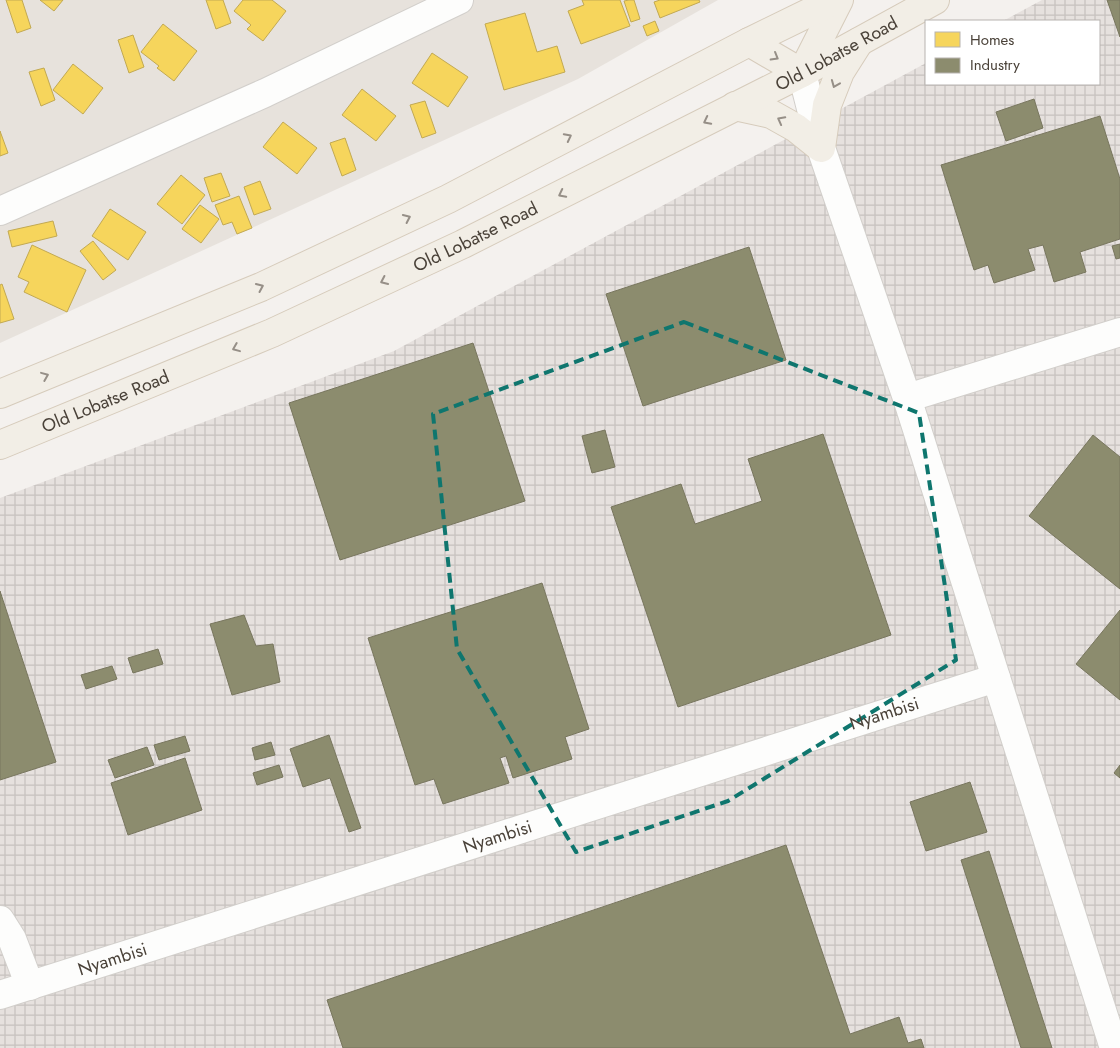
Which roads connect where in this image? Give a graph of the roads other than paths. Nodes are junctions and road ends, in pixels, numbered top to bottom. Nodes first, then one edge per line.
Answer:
1 (835, 0) edge
2 (839, 0) edge
3 (935, 0) edge
4 (449, 2) edge
5 (749, 42) junction
6 (859, 42) junction
7 (802, 72) junction
8 (735, 106) junction
9 (821, 148) junction
10 (0, 211) edge
11 (1120, 332) edge
12 (0, 394) edge
13 (907, 398) junction
14 (0, 445) edge
15 (996, 678) junction
16 (0, 920) edge
17 (30, 986) junction
18 (0, 995) edge
19 (1114, 1048) edge

1 - 5 main road
2 - 7 main road
3 - 6 main road, Old Lobatse Road
4 - 10 street
5 -> 7 main road
12 -> 5 main road
6 - 7 main road, Old Lobatse Road
6 -> 9 main road
7 - 8 main road, Old Lobatse Road
7 - 9 street
9 -> 8 main road
8 -> 14 main road, Old Lobatse Road
9 - 13 street
11 - 13 street
13 - 15 street
15 - 17 street, Nyambisi
15 - 19 street
16 - 17 street
17 - 18 street, Nyambisi

